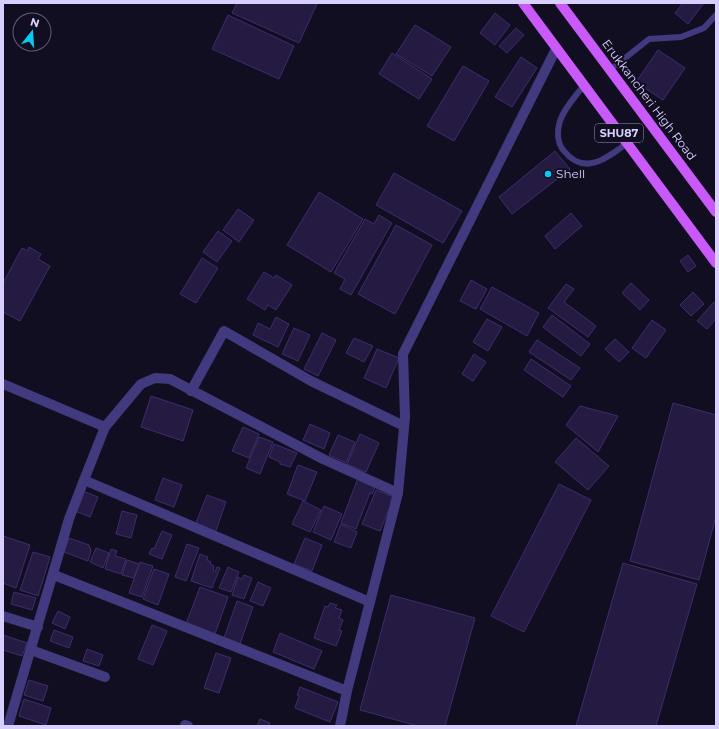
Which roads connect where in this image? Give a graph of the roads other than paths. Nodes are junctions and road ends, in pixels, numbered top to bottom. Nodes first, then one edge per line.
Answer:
1 (523, 3) edge
2 (560, 3) edge
3 (716, 15) edge
4 (556, 49) junction
5 (610, 70) junction
6 (584, 85) junction
7 (627, 144) junction
8 (716, 212) edge
9 (716, 263) edge
10 (3, 384) edge
11 (191, 390) junction
12 (404, 426) junction
13 (105, 427) junction
14 (84, 480) junction
15 (398, 493) junction
16 (54, 575) junction
17 (370, 602) junction
18 (3, 616) edge
19 (38, 627) junction
20 (31, 650) junction
21 (106, 677) dead end
22 (347, 691) junction
23 (8, 705) edge
24 (8, 726) edge
25 (340, 726) edge

1 - 4 main road, SHU87
2 - 5 main road, Erukkancheri High Road / SHU87
3 - 5 lane
4 - 6 main road, SHU87
4 - 12 street
5 - 8 main road, Erukkancheri High Road / SHU87
6 - 7 main road, SHU87
6 - 7 lane
7 - 9 main road, SHU87
10 - 13 street
11 - 12 street
11 - 13 street
11 - 15 street
12 - 15 street
13 - 14 street
14 - 16 street
14 - 17 street
15 - 17 street
16 - 19 street
16 - 22 street
17 - 22 street
18 - 19 street
19 - 20 street
20 - 21 street
20 - 23 street
22 - 25 street
23 - 24 street

